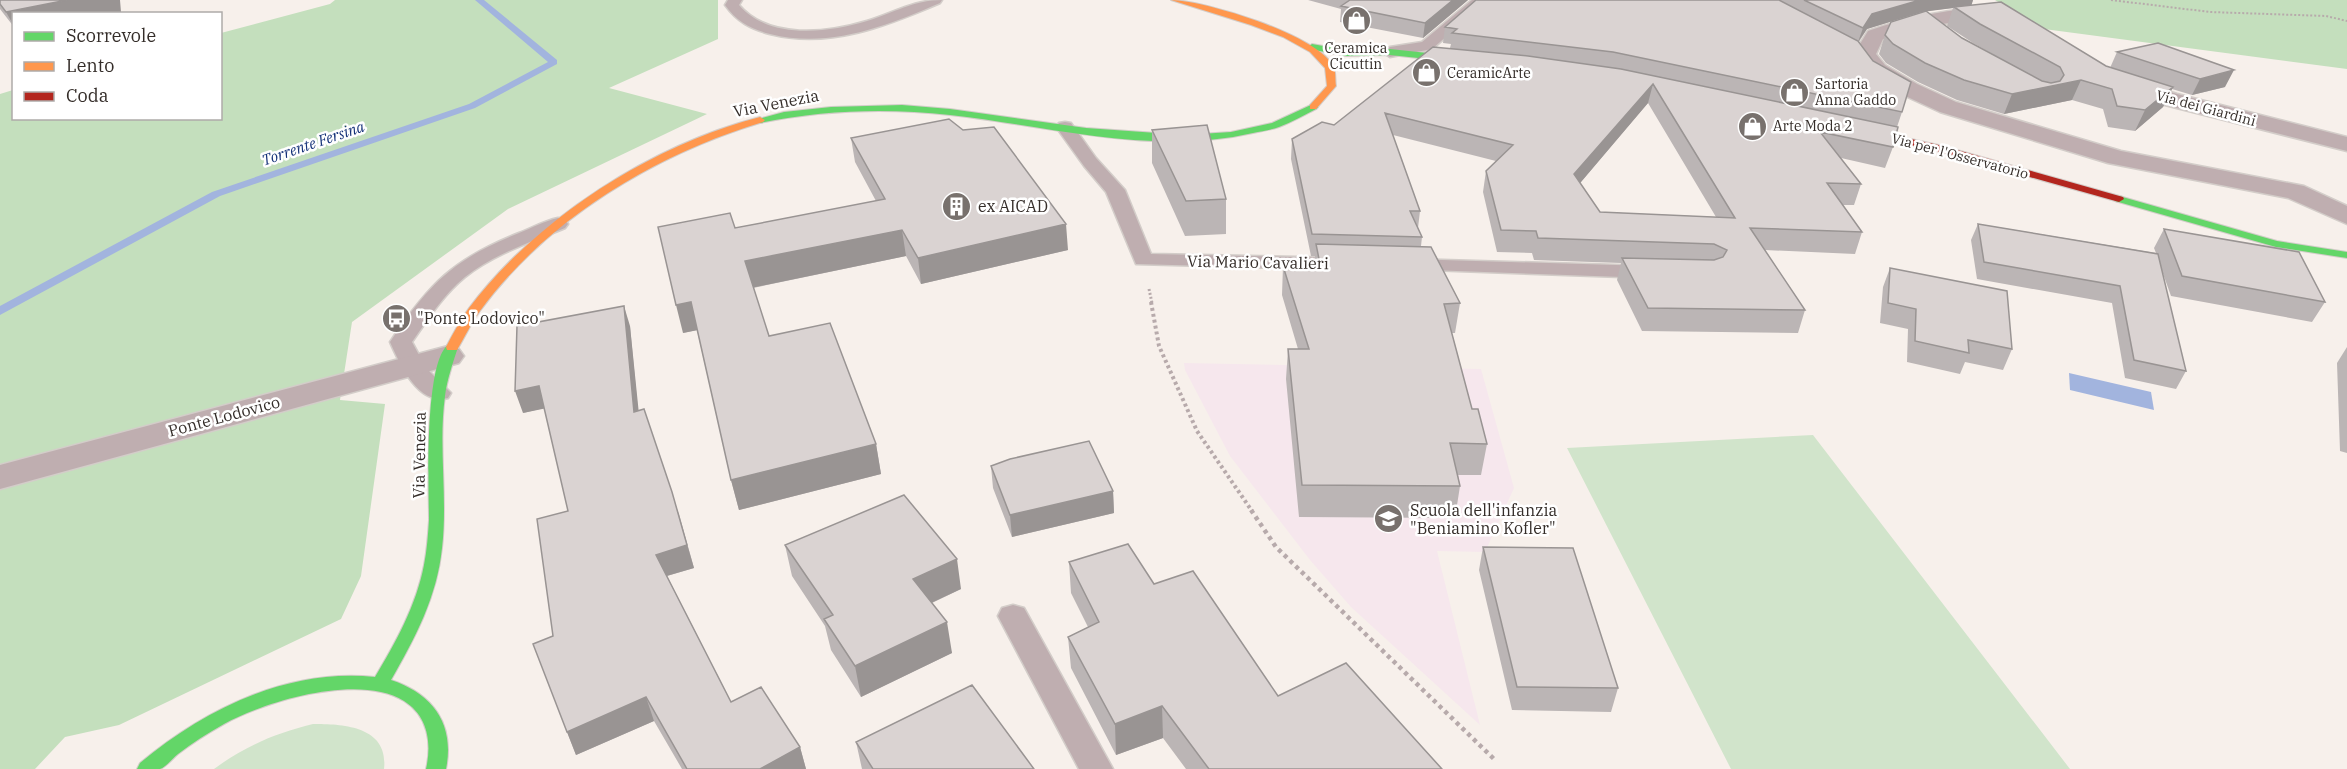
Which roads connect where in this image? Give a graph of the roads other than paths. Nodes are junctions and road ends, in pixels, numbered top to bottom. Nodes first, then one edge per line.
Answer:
1 (735, 0) edge
2 (935, 0) edge
3 (1175, 0) edge
4 (1481, 0) edge
5 (2000, 12) edge
6 (1923, 20) junction
7 (1948, 38) edge
8 (1312, 47) junction
9 (1390, 52) junction
10 (1481, 61) edge
11 (2107, 79) edge
12 (1834, 125) edge
13 (1065, 127) junction
14 (2347, 144) edge
15 (2347, 216) edge
16 (566, 220) junction
17 (2347, 255) edge
18 (1371, 264) edge
19 (1394, 265) edge
20 (1673, 273) edge
21 (448, 356) junction
22 (412, 365) junction
23 (439, 393) junction
24 (0, 477) edge
25 (1013, 616) dead end
26 (380, 684) junction
27 (147, 769) edge
28 (436, 769) edge
29 (1096, 769) edge

1 - 2 lane
3 - 8 main road, Via Venezia
4 - 9 lane
5 - 6 street
6 - 7 street
6 - 15 street
8 - 9 main road
8 - 13 main road, Via Venezia
9 - 10 main road
11 - 14 street, Via dei Giardini
12 - 17 main road, Via per l'Osservatorio
13 - 16 main road, Via Venezia
13 - 18 lane, Via Mario Cavalieri
16 - 21 main road, Via Venezia
16 - 22 lane
19 - 20 lane
21 - 22 street, Ponte Lodovico
21 - 23 main road, Via Venezia
22 - 23 lane
22 - 24 street, Ponte Lodovico
23 - 26 main road, Via Venezia
25 - 29 lane
26 - 27 main road
26 - 28 main road

